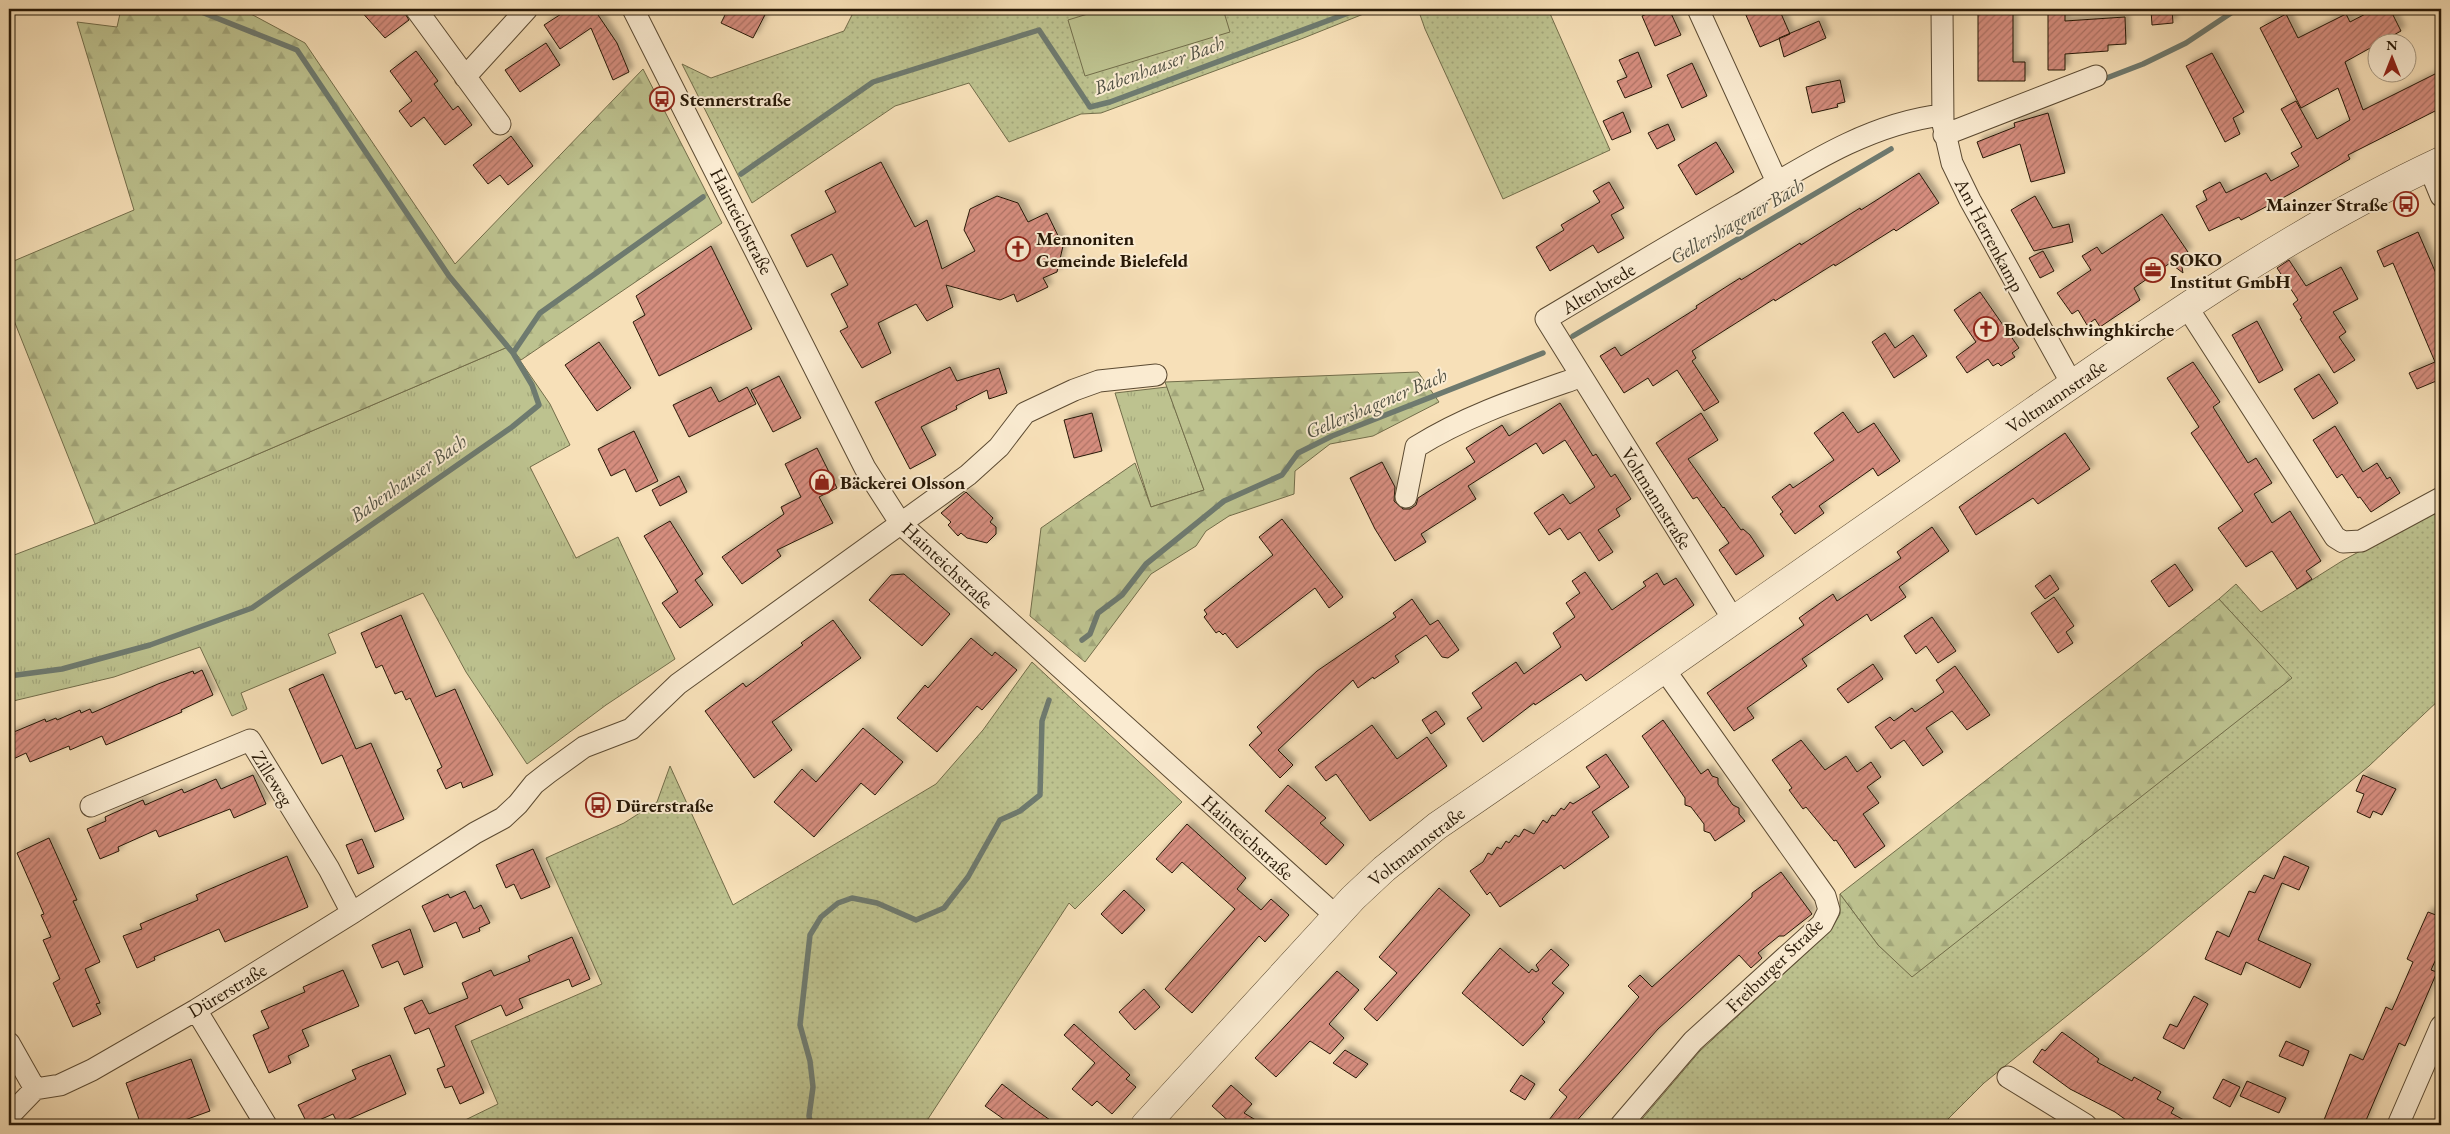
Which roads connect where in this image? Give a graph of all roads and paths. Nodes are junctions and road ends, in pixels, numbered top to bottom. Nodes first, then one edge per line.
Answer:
1 (416, 9) edge
2 (527, 9) edge
3 (633, 9) edge
4 (1698, 9) edge
5 (1942, 9) edge
6 (2096, 76) dead end
7 (465, 77) junction
8 (500, 124) dead end
9 (1943, 125) junction
10 (2435, 164) edge
11 (1777, 182) junction
12 (2441, 196) edge
13 (2187, 307) junction
14 (1156, 374) dead end
15 (1580, 377) junction
16 (2072, 384) junction
17 (1406, 497) dead end
18 (2441, 498) edge
19 (901, 524) junction
20 (1733, 619) junction
21 (1664, 669) junction
22 (91, 806) dead end
23 (352, 914) junction
24 (1336, 916) junction
25 (196, 1010) junction
26 (2441, 1026) edge
27 (9, 1043) edge
28 (2008, 1077) dead end
29 (36, 1089) junction
30 (9, 1116) edge
31 (266, 1125) edge
32 (1145, 1125) edge
33 (1621, 1125) edge
34 (2086, 1125) edge
35 (2398, 1125) edge

1 - 7 street
2 - 7 street
3 - 19 street, Hainteichstraße
4 - 11 street
5 - 9 street, Am Herrenkamp
6 - 9 street
7 - 8 street
9 - 11 street, Altenbrede
9 - 16 street, Am Herrenkamp
10 - 12 street
10 - 13 street, Voltmannstraße
11 - 15 street, Altenbrede
13 - 16 street, Voltmannstraße
13 - 18 street
14 - 19 street
15 - 17 street
15 - 20 street, Voltmannstraße
16 - 20 street, Voltmannstraße
19 - 23 street, Dürerstraße
19 - 24 street, Hainteichstraße
20 - 21 street, Voltmannstraße
21 - 24 street, Voltmannstraße
21 - 33 street, Freiburger Straße
22 - 23 street, Zilleweg
23 - 25 street, Dürerstraße
24 - 32 street, Voltmannstraße
25 - 29 street, Dürerstraße
25 - 31 street
26 - 35 street
27 - 29 street
28 - 34 street
29 - 30 street

